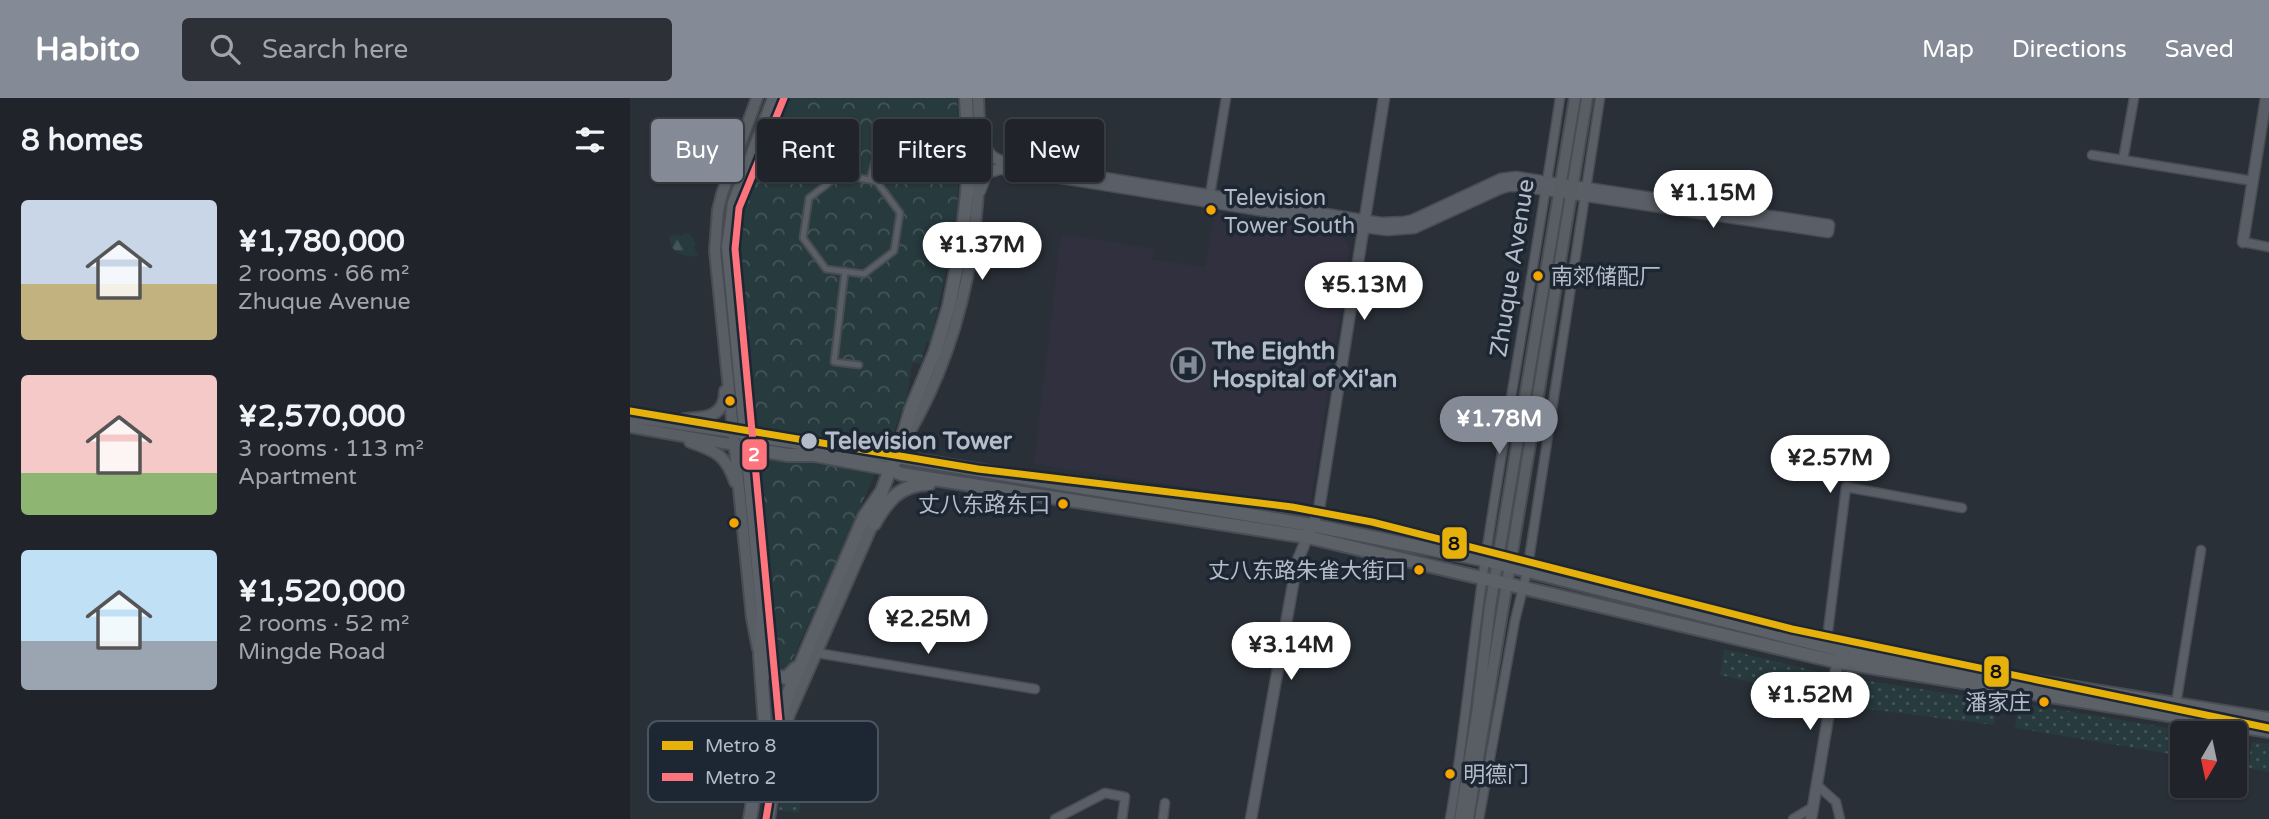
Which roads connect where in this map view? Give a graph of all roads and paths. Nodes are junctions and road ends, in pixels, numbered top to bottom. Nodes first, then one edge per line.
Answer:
1 (757, 98) edge
2 (774, 98) edge
3 (966, 98) edge
4 (978, 98) edge
5 (1226, 98) edge
6 (1384, 98) edge
7 (1560, 98) edge
8 (1575, 98) edge
9 (1587, 98) edge
10 (1600, 98) edge
11 (2134, 98) edge
12 (2266, 98) edge
13 (979, 119) edge
14 (991, 155) edge
15 (2092, 155) dead end
16 (2123, 160) junction
17 (873, 169) edge
18 (859, 178) edge
19 (870, 180) junction
20 (2253, 181) junction
21 (830, 182) edge
22 (978, 182) edge
23 (1547, 186) junction
24 (1560, 188) junction
25 (1573, 190) junction
26 (1585, 192) junction
27 (1210, 195) junction
28 (978, 198) junction
29 (1364, 224) junction
30 (2243, 242) joint
31 (2269, 247) edge
32 (845, 271) junction
33 (859, 365) dead end
34 (726, 368) junction
35 (630, 417) edge
36 (651, 420) junction
37 (630, 427) edge
38 (657, 432) junction
39 (740, 440) junction
40 (899, 451) junction
41 (890, 469) junction
42 (963, 483) junction
43 (882, 491) junction
44 (740, 499) junction
45 (1962, 508) dead end
46 (874, 524) junction
47 (1310, 531) junction
48 (2201, 550) dead end
49 (1491, 562) junction
50 (1511, 568) junction
51 (1527, 572) junction
52 (1495, 582) junction
53 (1524, 588) junction
54 (763, 617) junction
55 (1826, 647) junction
56 (817, 653) junction
57 (760, 656) junction
58 (1839, 656) junction
59 (801, 661) junction
60 (1035, 689) dead end
61 (2176, 704) junction
62 (2269, 719) edge
63 (765, 721) edge
64 (779, 721) edge
65 (788, 721) edge
66 (2269, 731) edge
67 (1817, 785) junction
68 (1165, 803) dead end
69 (1813, 807) junction
70 (1055, 819) edge
71 (1122, 819) edge
72 (1163, 819) edge
73 (1251, 819) edge
74 (1450, 819) edge
75 (1460, 819) edge
76 (1468, 819) edge
77 (1479, 819) edge
78 (1793, 819) edge
79 (1811, 819) edge
80 (1840, 819) edge

1 - 34 main road
2 - 39 main road
3 - 40 main road
4 - 13 main road
5 - 27 street
6 - 29 street
7 - 23 street, Zhuque Avenue
8 - 24 main road, Zhuque Avenue
9 - 25 main road, Zhuque Avenue
10 - 26 street
11 - 16 street
12 - 20 street
14 - 27 street
15 - 16 street
16 - 20 street
17 - 19 street
18 - 19 street
19 - 32 street
20 - 30 street
21 - 32 street
22 - 28 main road
23 - 24 street
23 - 29 street
23 - 49 street, Zhuque Avenue
24 - 25 street
24 - 49 main road, Zhuque Avenue
25 - 26 street
25 - 50 main road, Zhuque Avenue
26 - 26 street
26 - 51 street
27 - 29 street
28 - 29 street
28 - 40 main road
29 - 47 street
30 - 31 street
32 - 33 street
34 - 36 main road
34 - 39 main road
35 - 36 main road
36 - 39 main road
37 - 38 main road
38 - 39 main road
38 - 44 main road
39 - 40 main road
39 - 41 main road
39 - 44 main road
39 - 54 main road
40 - 41 main road
40 - 47 main road
41 - 42 main road
41 - 43 main road
42 - 46 main road
42 - 47 main road
43 - 46 main road
43 - 59 main road
44 - 57 main road
45 - 55 street
46 - 56 main road
47 - 49 main road
47 - 52 main road
47 - 73 street
48 - 61 street
49 - 50 main road
49 - 52 main road, Zhuque Avenue
50 - 51 main road
50 - 52 main road, Zhuque Avenue
51 - 53 street
51 - 55 main road
52 - 53 main road
52 - 74 street, Zhuque Avenue
52 - 75 main road, Zhuque Avenue
52 - 76 main road, Zhuque Avenue
53 - 58 main road
53 - 77 street
54 - 57 main road
54 - 59 main road
55 - 58 main road
56 - 60 street
56 - 65 main road
57 - 63 main road
58 - 61 main road
58 - 66 main road
58 - 67 street
59 - 64 main road
61 - 62 main road
67 - 69 street
67 - 80 street
68 - 72 street
69 - 78 street
69 - 79 street
70 - 71 street

